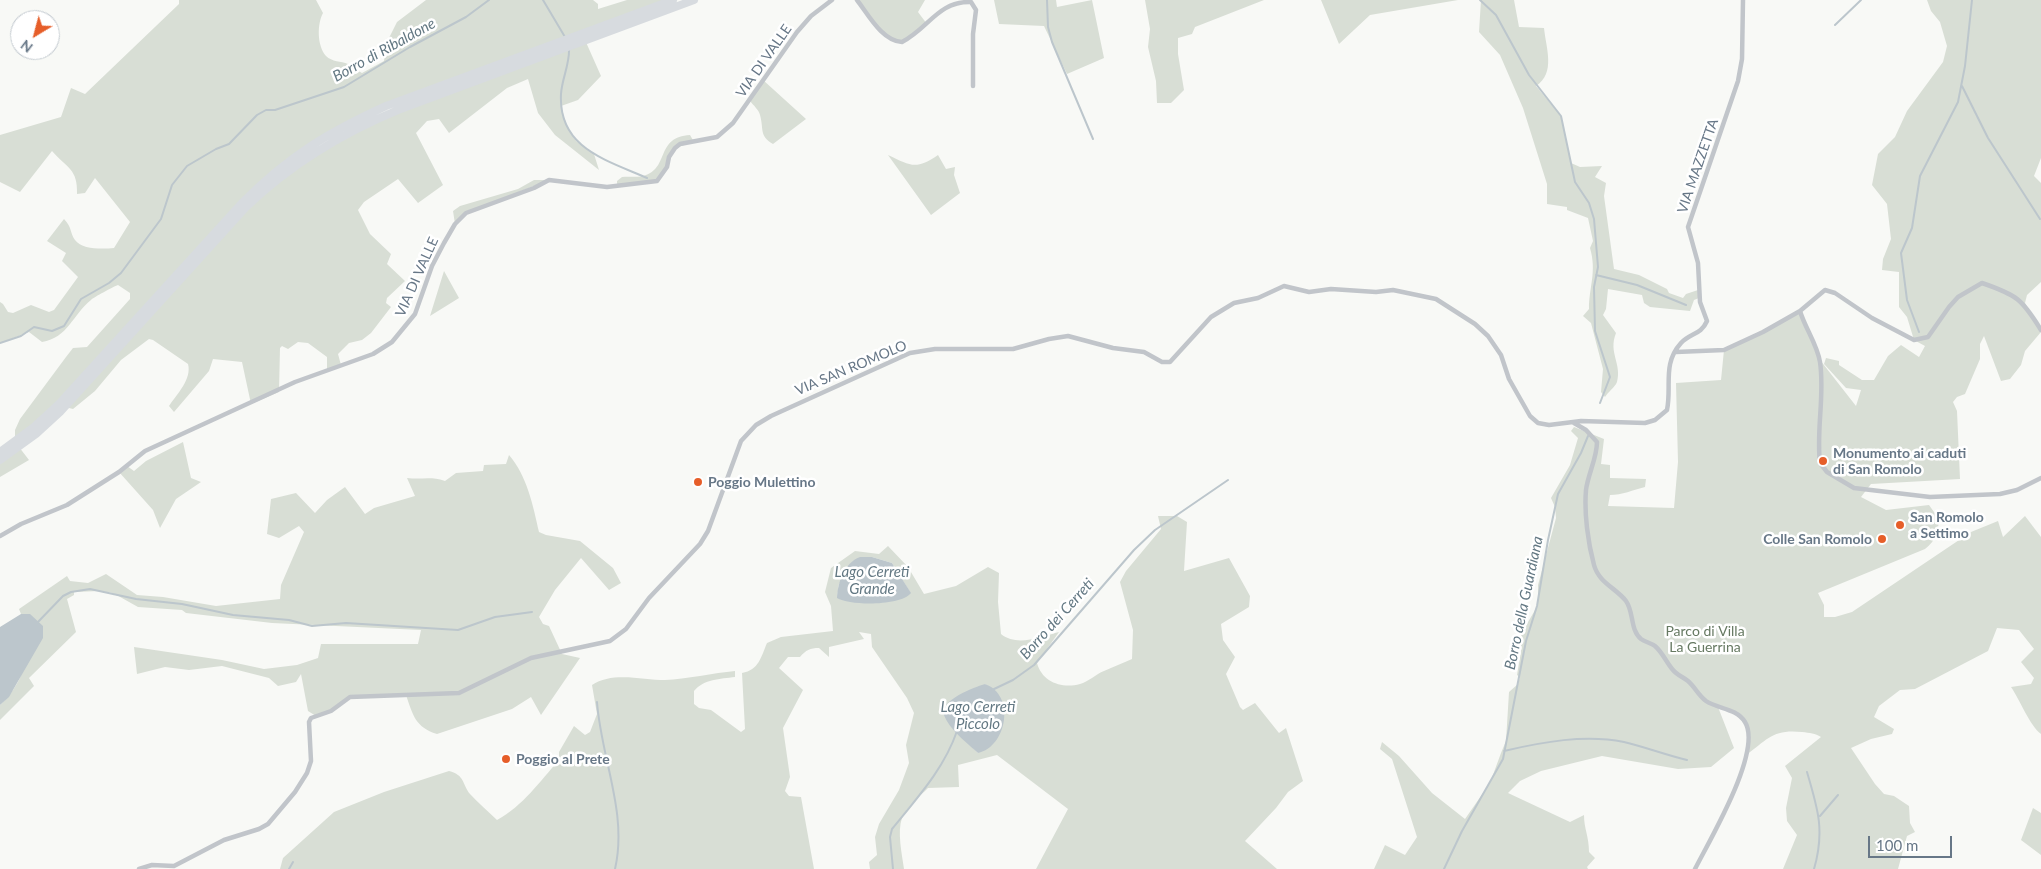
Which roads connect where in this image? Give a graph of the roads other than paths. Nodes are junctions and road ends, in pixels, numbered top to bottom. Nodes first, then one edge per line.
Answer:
1 (673, 0) edge
2 (694, 0) edge
3 (832, 0) edge
4 (856, 0) edge
5 (1743, 0) edge
6 (973, 86) dead end
7 (1800, 310) junction
8 (2041, 330) edge
9 (1676, 352) junction
10 (1574, 423) junction
11 (0, 452) edge
12 (0, 460) edge
13 (2041, 478) edge
14 (0, 536) edge
15 (139, 869) edge
16 (1695, 869) edge

1 - 11 highway
2 - 12 highway
3 - 14 street, VIA DI VALLE
4 - 6 street
5 - 9 street, VIA MAZZETTA
7 - 8 street
7 - 9 street
7 - 13 street
9 - 10 street, VIA SAN ROMOLO
10 - 15 street, VIA SAN ROMOLO
10 - 16 street

